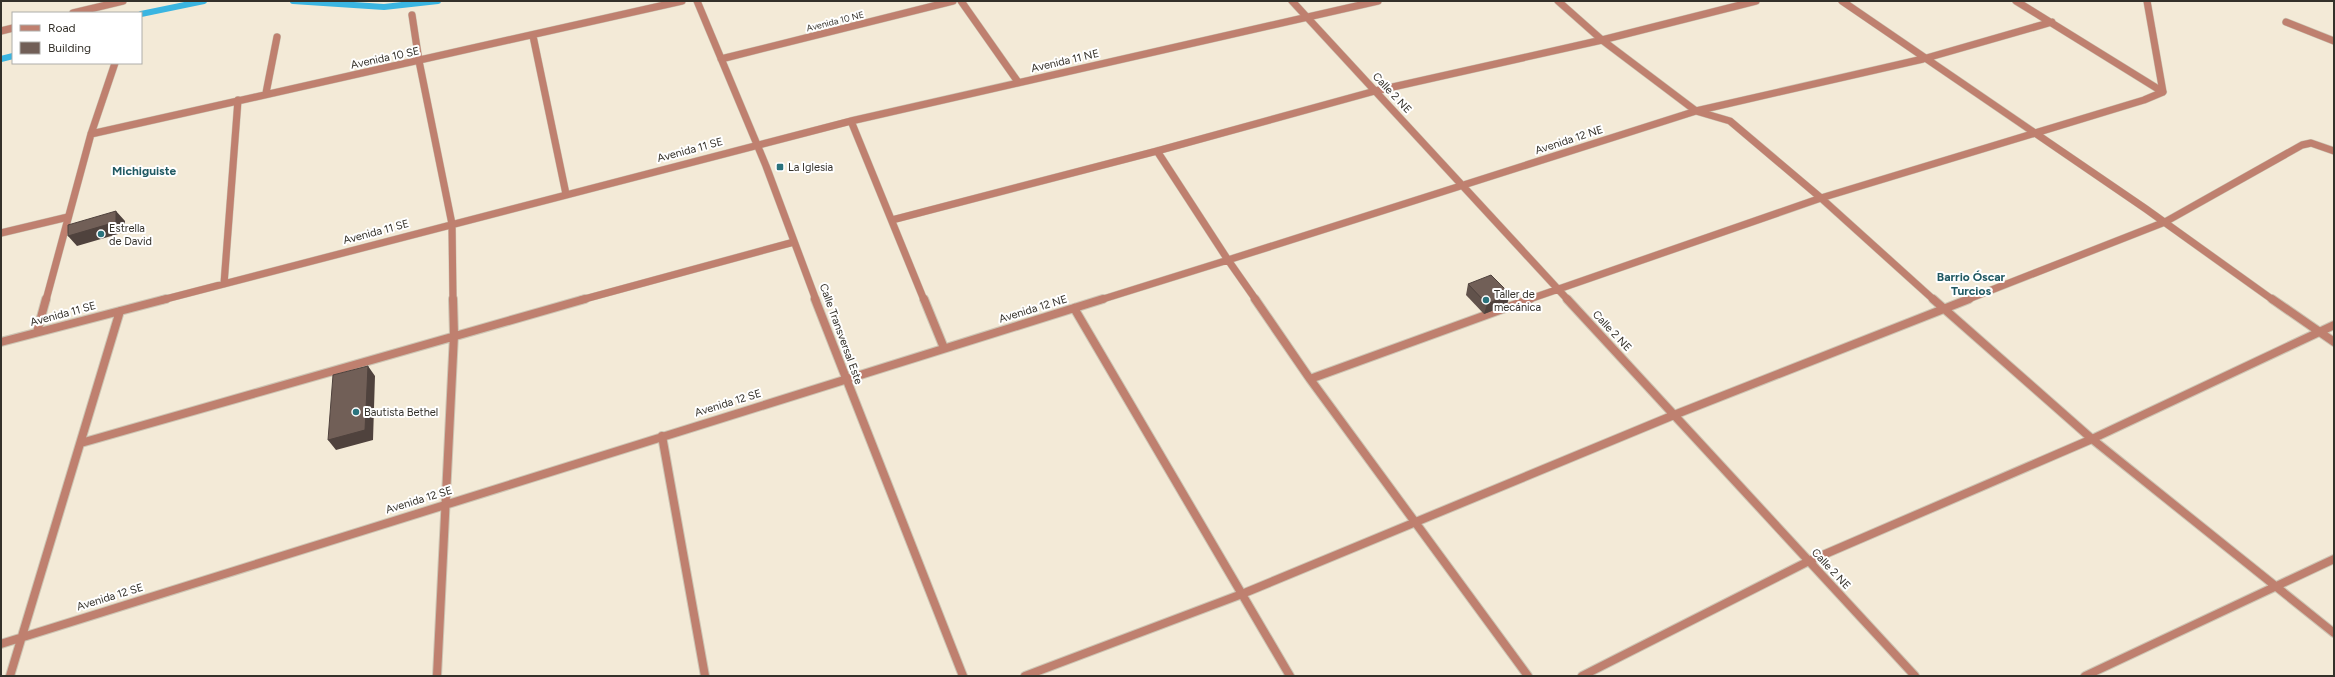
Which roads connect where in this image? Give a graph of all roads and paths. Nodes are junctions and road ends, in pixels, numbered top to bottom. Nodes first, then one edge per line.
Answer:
1 (123, 1) edge
2 (682, 1) edge
3 (697, 1) edge
4 (953, 1) edge
5 (961, 1) edge
6 (1292, 1) edge
7 (1378, 1) edge
8 (1558, 1) edge
9 (1756, 1) edge
10 (1842, 1) edge
11 (2016, 1) edge
12 (2147, 1) edge
13 (77, 12) edge
14 (412, 14) dead end
15 (1306, 17) junction
16 (2052, 22) junction
17 (2286, 22) dead end
18 (12, 28) edge
19 (1, 31) edge
20 (533, 36) junction
21 (277, 37) dead end
22 (1602, 40) junction
23 (2334, 41) edge
24 (721, 59) junction
25 (1923, 59) junction
26 (419, 61) junction
27 (115, 64) edge
28 (1018, 82) junction
29 (1375, 91) junction
30 (2163, 92) junction
31 (266, 93) junction
32 (238, 100) junction
33 (1696, 111) junction
34 (851, 121) junction
35 (2037, 133) junction
36 (91, 134) junction
37 (757, 144) junction
38 (1157, 151) junction
39 (2334, 151) edge
40 (1462, 185) junction
41 (566, 194) junction
42 (1821, 198) junction
43 (68, 216) junction
44 (892, 220) junction
45 (2165, 222) junction
46 (452, 224) junction
47 (1, 233) edge
48 (794, 242) junction
49 (1228, 260) junction
50 (224, 284) junction
51 (1558, 289) junction
52 (1074, 308) junction
53 (1945, 310) junction
54 (120, 311) junction
55 (2334, 326) edge
56 (37, 332) junction
57 (2319, 332) junction
58 (454, 335) junction
59 (1, 342) edge
60 (2334, 342) edge
61 (944, 348) junction
62 (845, 379) junction
63 (1310, 379) junction
64 (1674, 415) junction
65 (662, 436) junction
66 (2092, 439) junction
67 (81, 443) junction
68 (446, 504) junction
69 (1415, 522) junction
70 (2334, 559) edge
71 (1809, 561) junction
72 (2277, 586) junction
73 (1242, 594) junction
74 (2334, 633) edge
75 (20, 638) junction
76 (1, 644) edge
77 (10, 676) edge
78 (437, 676) edge
79 (705, 676) edge
80 (963, 676) edge
81 (1025, 676) edge
82 (1290, 676) edge
83 (1528, 676) edge
84 (1582, 676) edge
85 (1915, 676) edge
86 (2085, 676) edge

1 - 13 street
2 - 20 street, Avenida 10 SE
3 - 24 street, Calle Transversal Este
4 - 24 street, Avenida 10 NE
5 - 28 street
6 - 15 street, Calle 2 NE
7 - 15 street, Avenida 11 NE
8 - 22 street
9 - 22 street
10 - 25 street
11 - 16 street
12 - 30 street
14 - 26 street
15 - 28 street, Avenida 11 NE
15 - 29 street, Calle 2 NE
16 - 25 street, Avenida 12 NE
16 - 30 street
17 - 23 street
18 - 19 street
20 - 26 street, Avenida 10 SE
20 - 41 street
21 - 31 street
22 - 29 street
22 - 33 street
24 - 37 street, Calle Transversal Este
25 - 33 street, Avenida 12 NE
25 - 35 street
26 - 31 street, Avenida 10 SE
26 - 46 street
27 - 36 street
28 - 34 street, Avenida 11 NE
29 - 38 street
29 - 40 street, Calle 2 NE
30 - 35 street
31 - 32 street, Avenida 10 SE
32 - 36 street, Avenida 10 SE
32 - 50 street
33 - 40 street, Avenida 12 NE
33 - 42 street
34 - 37 street, Avenida 11 NE
34 - 44 street
35 - 42 street
35 - 45 street
36 - 43 street
37 - 41 street, Avenida 11 SE
37 - 48 street, Calle Transversal Este
38 - 44 street
38 - 49 street
39 - 45 street
40 - 49 street, Avenida 12 NE
40 - 51 street, Calle 2 NE
41 - 46 street, Avenida 11 SE
42 - 51 street
42 - 53 street
43 - 47 street
43 - 56 street
44 - 61 street
45 - 53 street
45 - 57 street
46 - 50 street, Avenida 11 SE
46 - 58 street
48 - 58 street
48 - 62 street, Calle Transversal Este
49 - 52 street, Avenida 12 NE
49 - 63 street
50 - 54 street, Avenida 11 SE
51 - 63 street
51 - 64 street, Calle 2 NE
52 - 61 street, Avenida 12 NE
52 - 73 street
53 - 64 street
53 - 66 street
54 - 56 street, Avenida 11 SE
54 - 67 street
55 - 57 street
56 - 59 street, Avenida 11 SE
57 - 60 street
57 - 66 street
58 - 67 street
58 - 68 street
61 - 62 street, Avenida 12 NE
62 - 65 street, Avenida 12 SE
62 - 80 street, Calle Transversal Este
63 - 69 street
64 - 69 street
64 - 71 street, Calle 2 NE
65 - 68 street, Avenida 12 SE
65 - 79 street
66 - 71 street
66 - 72 street
67 - 75 street
68 - 75 street, Avenida 12 SE
68 - 78 street
69 - 73 street
69 - 83 street
70 - 72 street
71 - 84 street
71 - 85 street, Calle 2 NE
72 - 74 street
72 - 86 street
73 - 81 street
73 - 82 street
75 - 76 street, Avenida 12 SE
75 - 77 street

